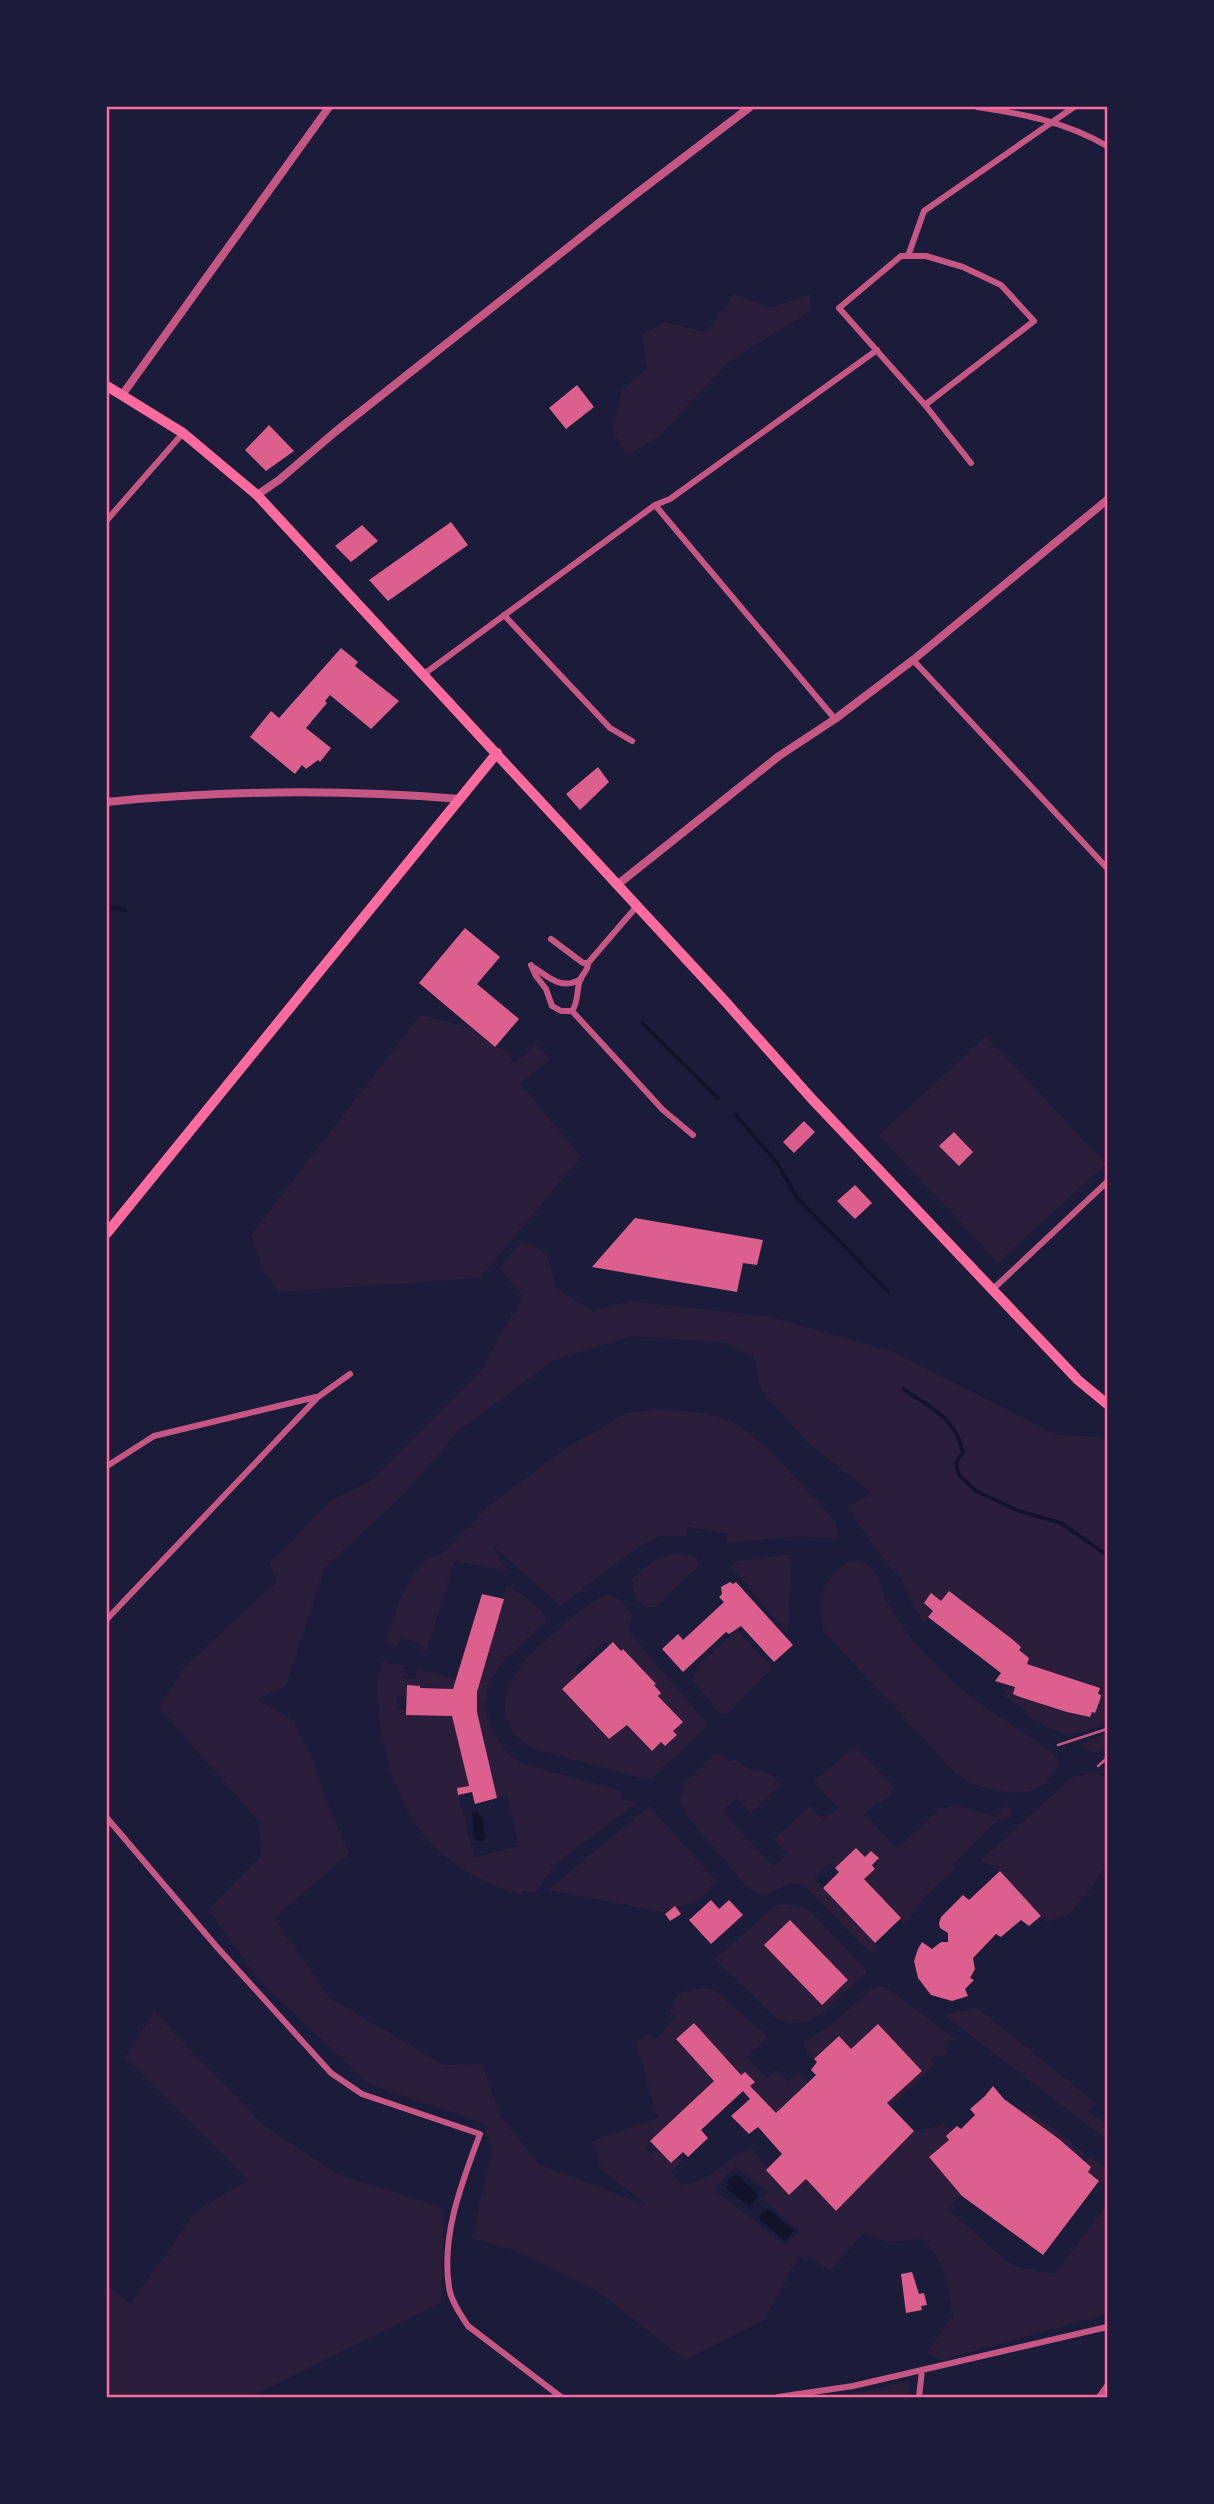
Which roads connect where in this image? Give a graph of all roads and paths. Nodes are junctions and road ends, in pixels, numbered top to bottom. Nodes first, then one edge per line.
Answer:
1 (329, 107) edge
2 (750, 107) edge
3 (977, 107) edge
4 (1074, 107) edge
5 (1053, 121) junction
6 (1107, 146) edge
7 (908, 256) junction
8 (877, 349) junction
9 (107, 386) edge
10 (122, 395) junction
11 (925, 405) junction
12 (183, 433) junction
13 (971, 463) dead end
14 (257, 495) junction
15 (1107, 500) edge
16 (654, 505) junction
17 (107, 520) edge
18 (504, 615) junction
19 (913, 660) junction
20 (424, 674) junction
21 (835, 719) junction
22 (632, 741) dead end
23 (498, 753) junction
24 (460, 800) junction
25 (107, 802) edge
26 (1107, 868) edge
27 (617, 885) junction
28 (637, 906) junction
29 (551, 939) dead end
30 (588, 963) junction
31 (581, 979) junction
32 (572, 1011) junction
33 (692, 1135) dead end
34 (1107, 1182) edge
35 (107, 1233) edge
36 (993, 1289) junction
37 (350, 1374) dead end
38 (318, 1397) junction
39 (1107, 1404) edge
40 (107, 1466) edge
41 (107, 1619) edge
42 (1107, 1730) edge
43 (1058, 1745) dead end
44 (1107, 1758) edge
45 (1098, 1766) dead end
46 (107, 1818) edge
47 (1107, 2327) edge
48 (922, 2370) junction
49 (1107, 2386) edge
50 (561, 2397) edge
51 (778, 2397) edge
52 (919, 2397) edge
53 (1099, 2397) edge

1 - 10 street
2 - 14 street
3 - 5 street
4 - 5 street
5 - 6 street
5 - 7 street
7 - 8 street
7 - 11 street
8 - 11 street
8 - 16 street
9 - 10 main road
10 - 12 main road
11 - 13 street
12 - 14 main road
12 - 17 street
14 - 20 main road
15 - 19 street
16 - 18 street
16 - 21 street
18 - 20 street
18 - 22 street
19 - 21 street
19 - 26 street
20 - 23 main road
21 - 27 street
23 - 24 main road
23 - 27 main road
24 - 25 street
24 - 35 main road
27 - 28 main road
28 - 30 street
28 - 36 main road
29 - 30 street
30 - 31 street
31 - 32 street
31 - 32 street
32 - 33 street
34 - 36 street
36 - 39 main road
37 - 38 street
38 - 40 street
38 - 41 street
42 - 43 lane
44 - 45 lane
46 - 50 street
47 - 48 street
48 - 51 street
48 - 52 street
49 - 53 street

